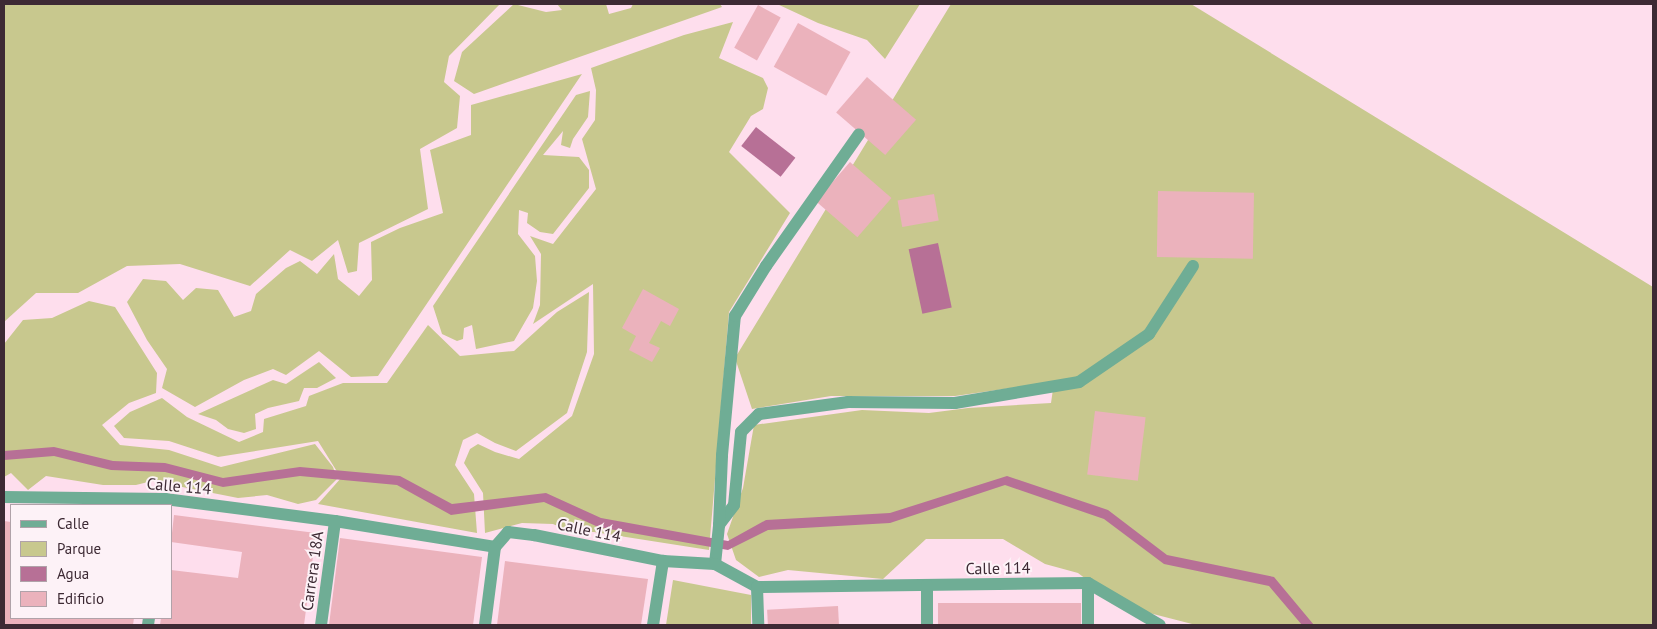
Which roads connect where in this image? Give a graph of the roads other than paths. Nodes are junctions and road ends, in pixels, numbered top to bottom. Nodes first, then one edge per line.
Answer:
1 (859, 134) dead end
2 (1194, 266) dead end
3 (4, 497) edge
4 (165, 502) edge
5 (335, 521) junction
6 (719, 525) junction
7 (495, 547) junction
8 (662, 561) junction
9 (715, 564) junction
10 (1088, 583) junction
11 (927, 585) junction
12 (757, 587) junction
13 (321, 625) edge
14 (484, 625) edge
15 (653, 625) edge
16 (758, 625) edge
17 (927, 625) edge
18 (1088, 625) edge
19 (1160, 625) edge

1 - 6 street
2 - 6 street
3 - 4 street, Calle 114
4 - 5 street, Calle 114
5 - 7 street, Calle 114
5 - 13 street, Carrera 18A
6 - 9 street
7 - 8 street, Calle 114
7 - 14 street
8 - 9 street, Calle 114
8 - 15 street
9 - 12 street, Calle 114
10 - 11 street, Calle 114
10 - 18 street
10 - 19 street
11 - 12 street, Calle 114
11 - 17 street
12 - 16 street

